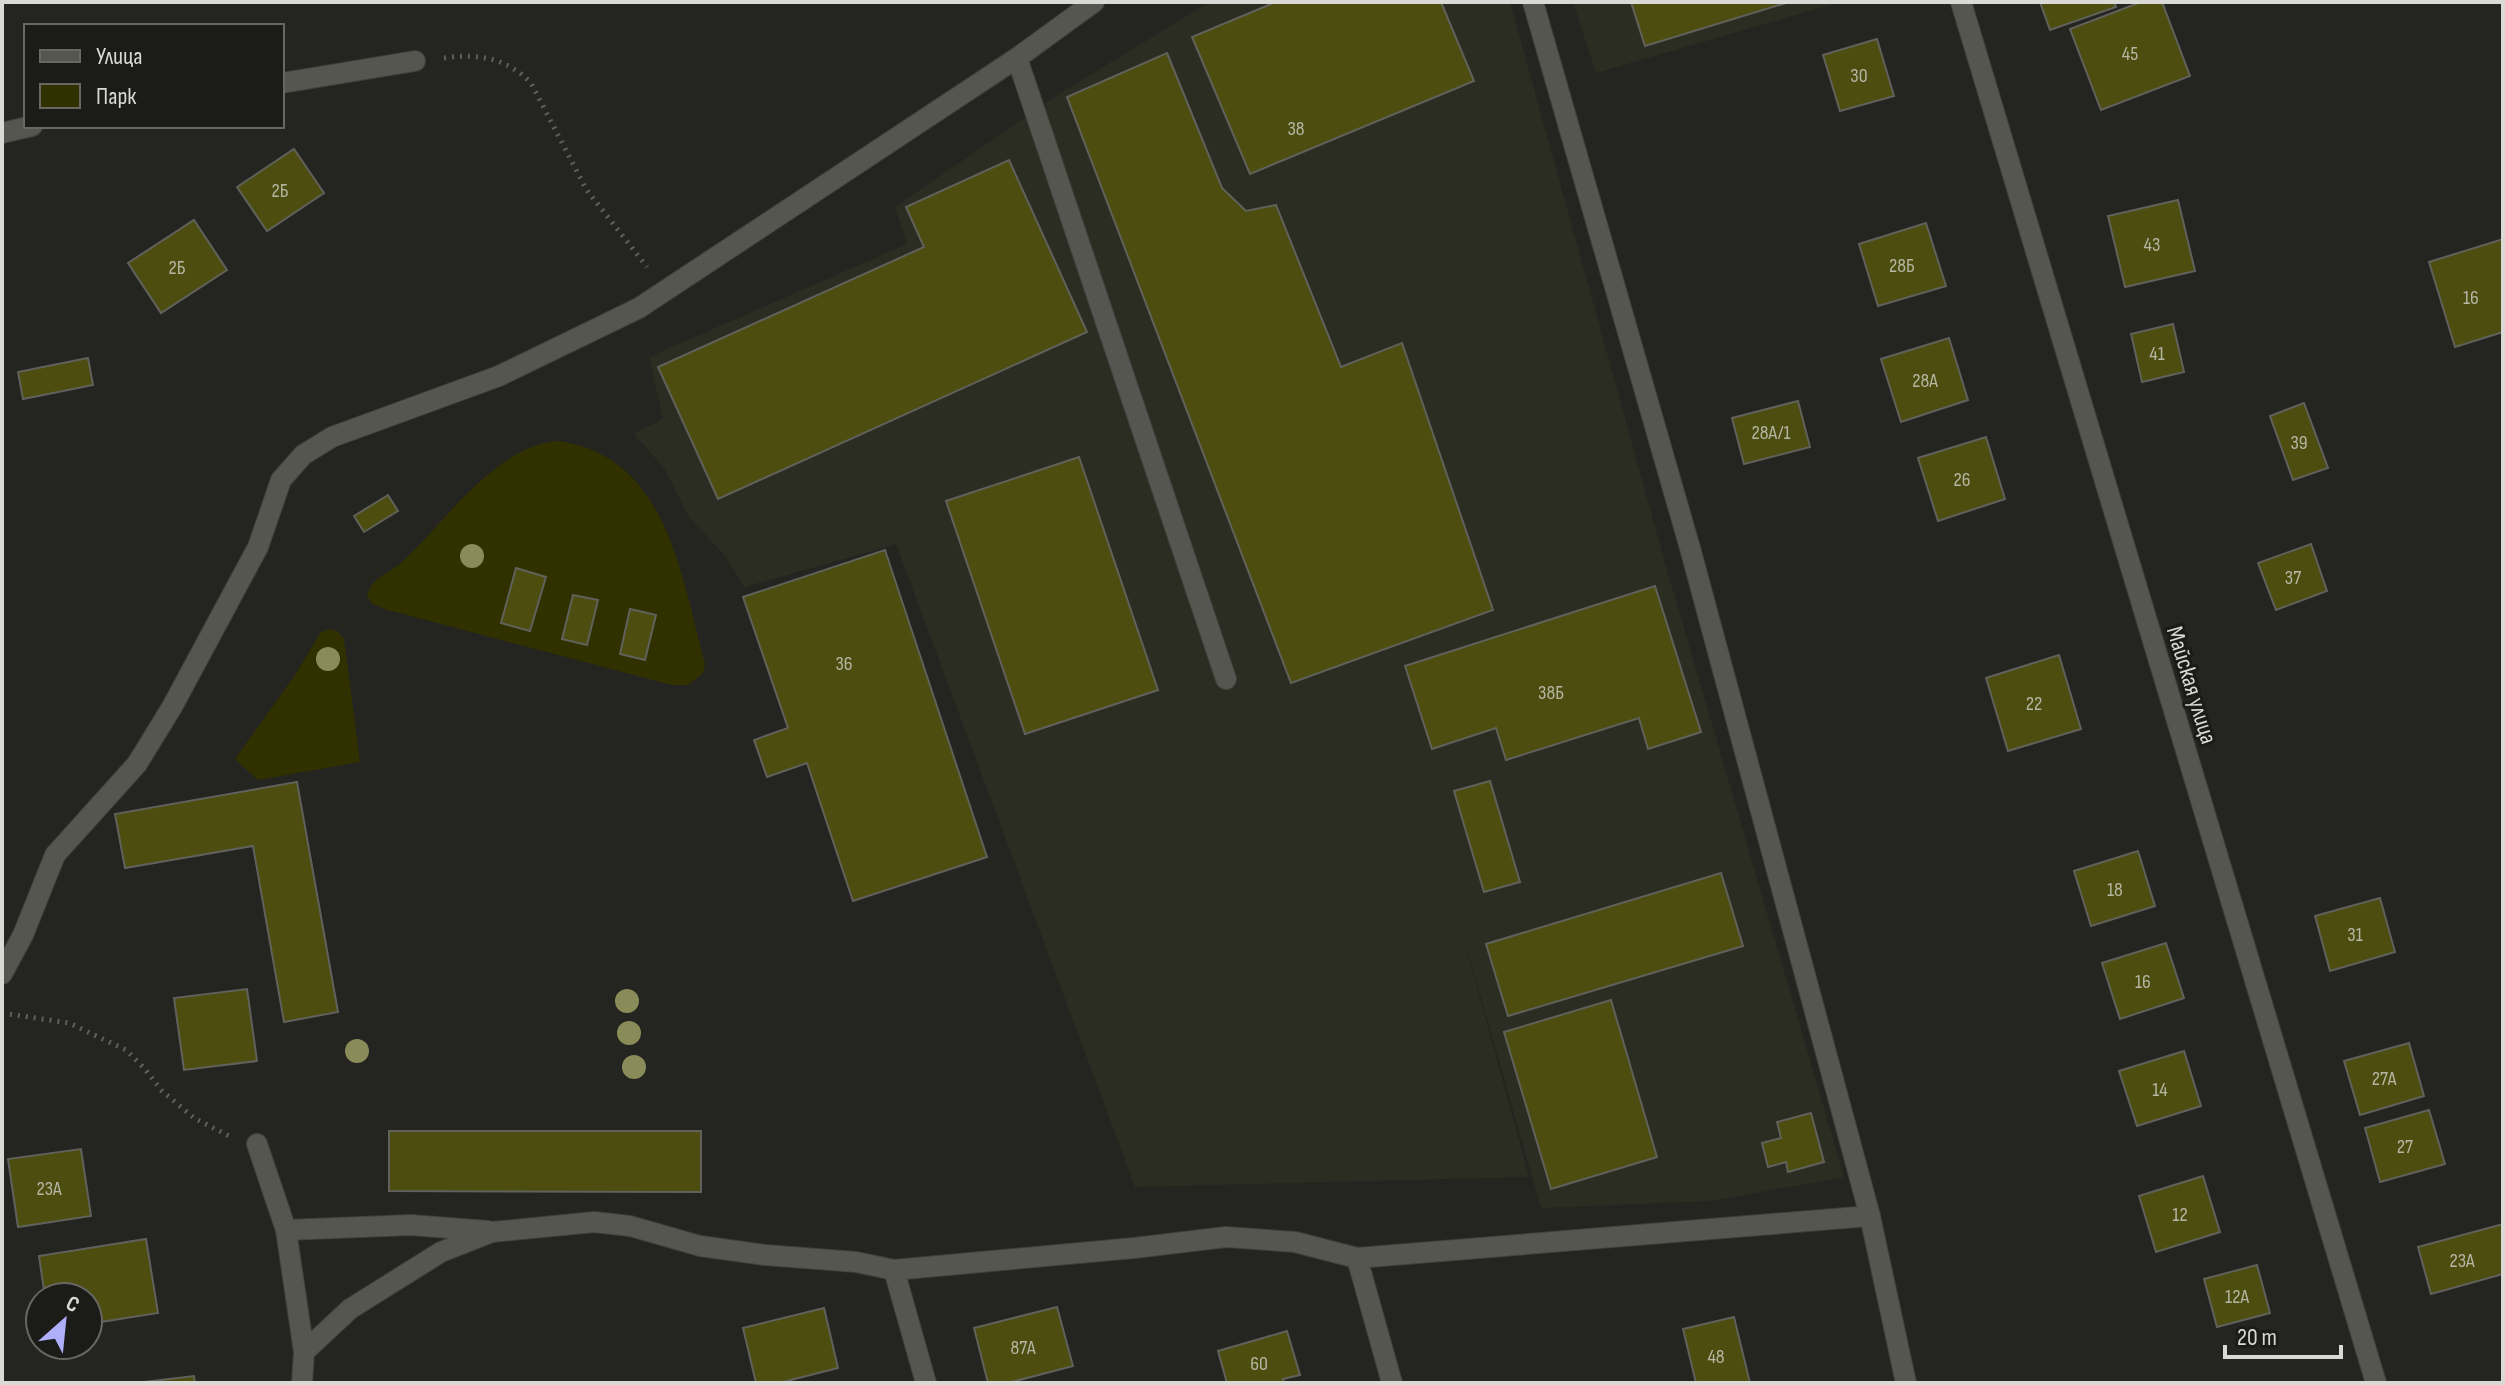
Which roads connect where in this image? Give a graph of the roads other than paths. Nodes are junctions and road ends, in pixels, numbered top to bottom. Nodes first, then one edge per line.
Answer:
1 (1094, 2) edge
2 (1533, 2) edge
3 (1961, 2) edge
4 (1017, 58) junction
5 (415, 61) road end
6 (284, 83) edge
7 (24, 128) edge
8 (2, 133) edge
9 (1226, 679) dead end
10 (2, 974) edge
11 (257, 1144) road end
12 (1870, 1216) junction
13 (286, 1230) junction
14 (492, 1232) junction
15 (1357, 1258) junction
16 (894, 1270) junction
17 (304, 1352) junction
18 (302, 1383) edge
19 (926, 1383) edge
20 (1392, 1383) edge
21 (1906, 1383) edge
22 (2376, 1383) edge

1 - 4 street
2 - 12 street
3 - 22 street, Майская улица
4 - 9 street
4 - 10 street
5 - 6 street
7 - 8 street
11 - 13 street
12 - 15 street
12 - 21 street
13 - 14 street
13 - 17 street
14 - 16 street
14 - 17 street
15 - 16 street
15 - 20 street
16 - 19 street
17 - 18 street

